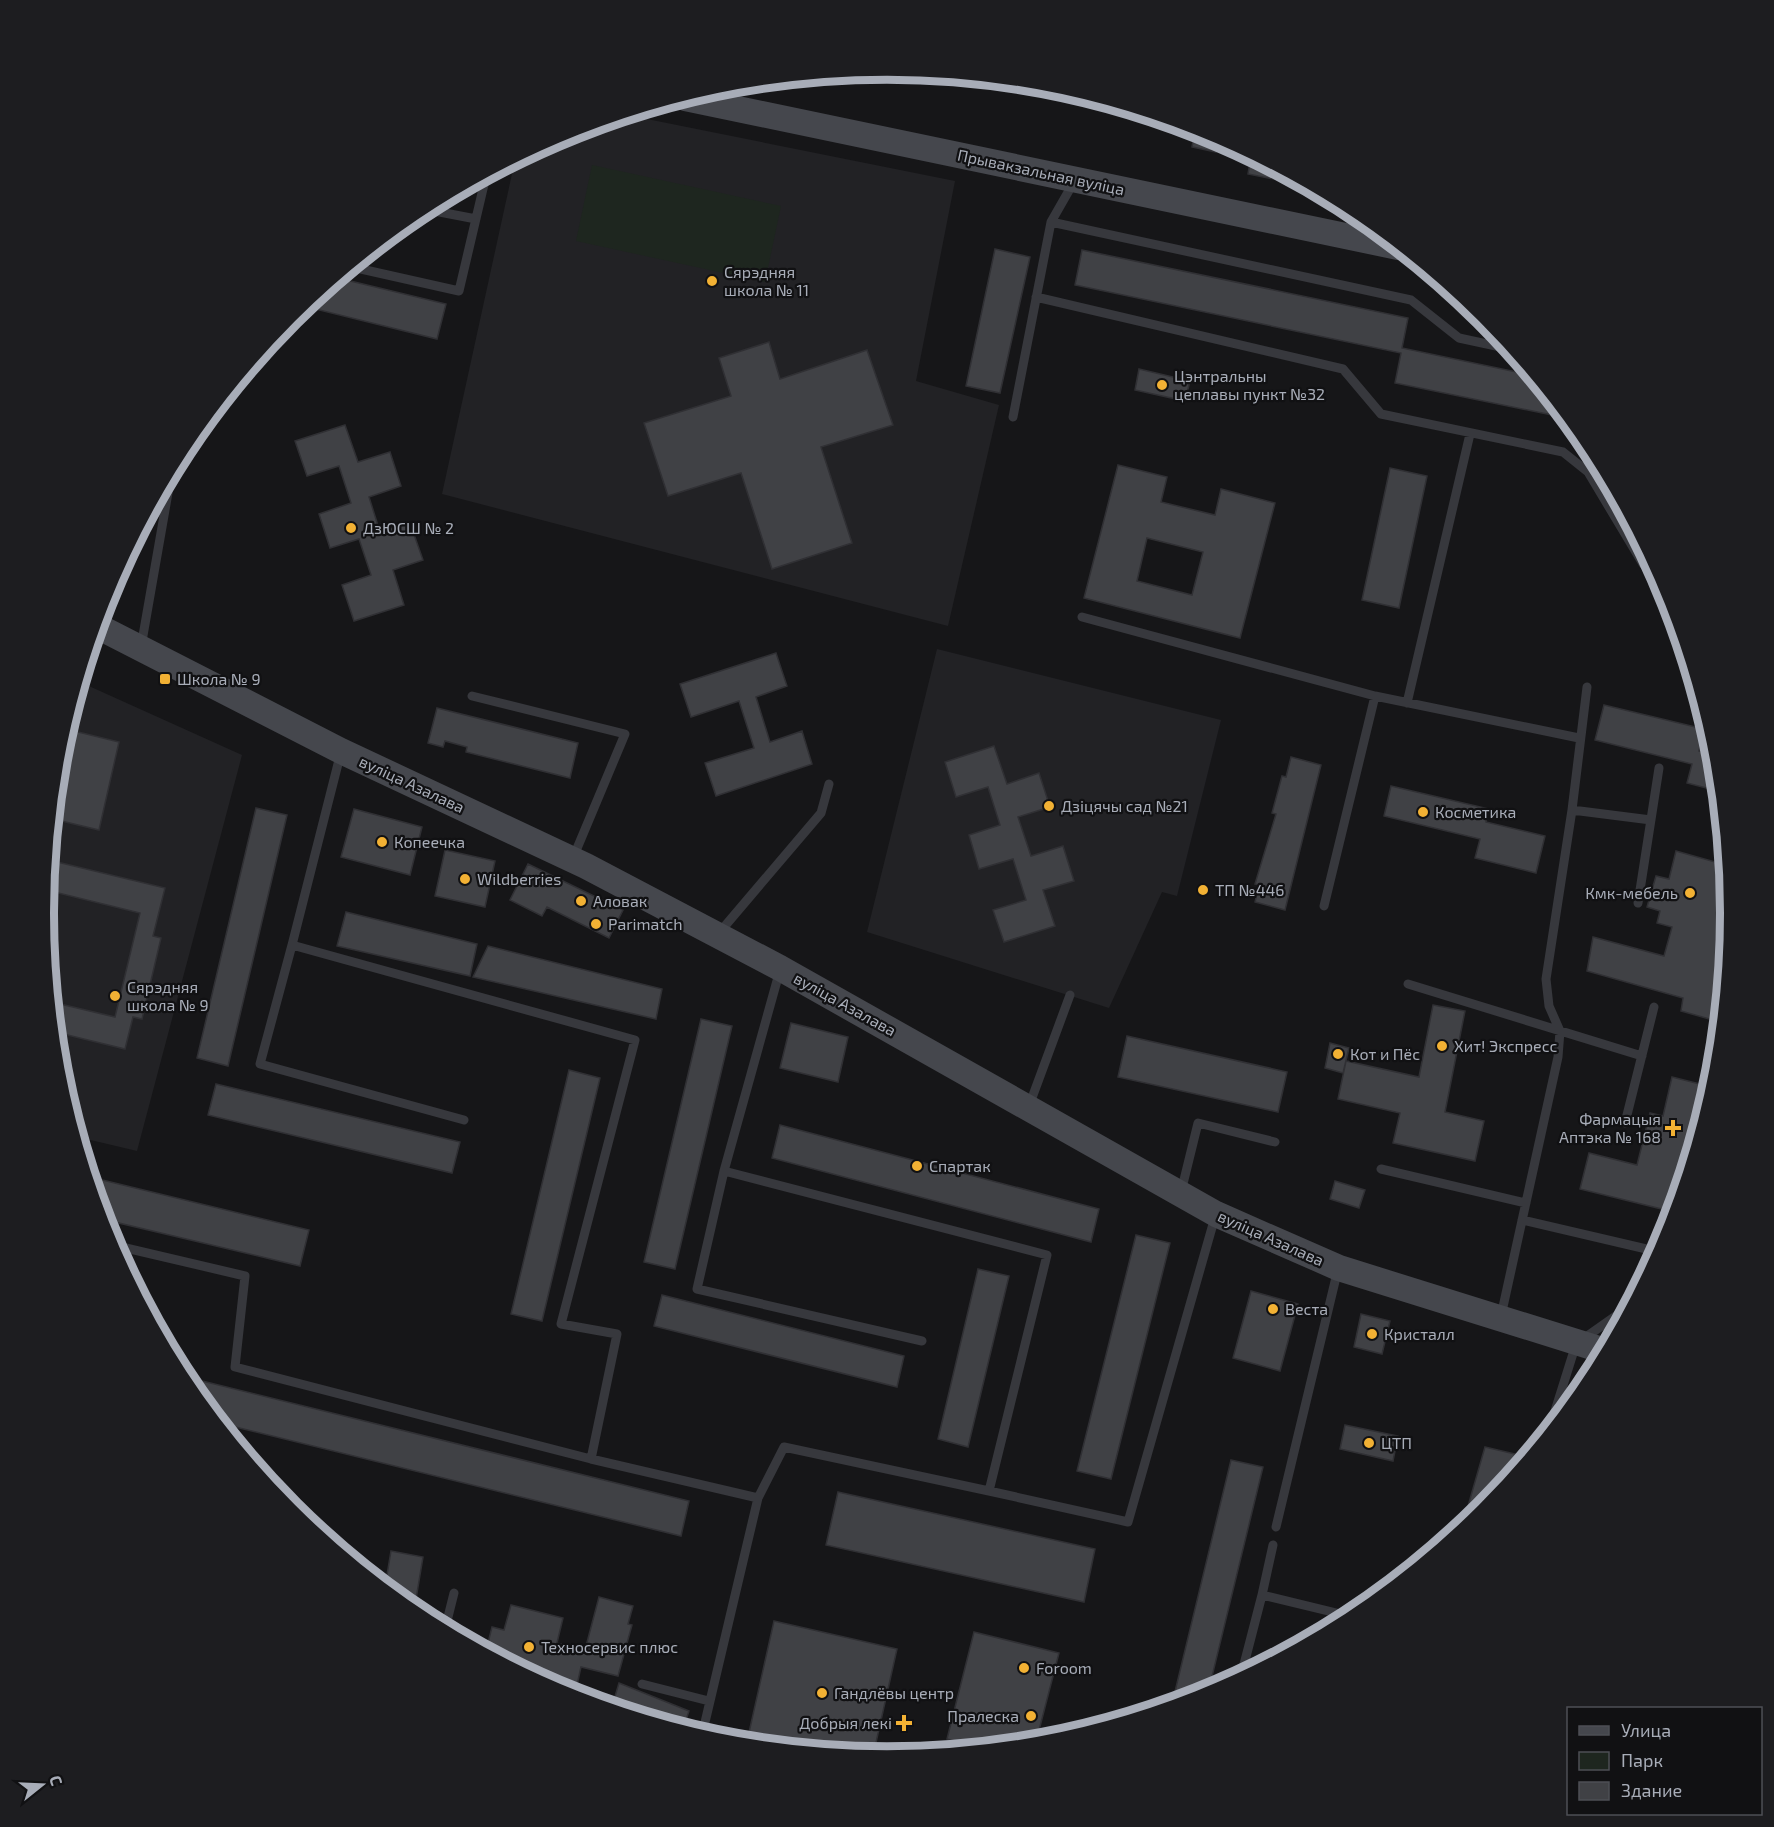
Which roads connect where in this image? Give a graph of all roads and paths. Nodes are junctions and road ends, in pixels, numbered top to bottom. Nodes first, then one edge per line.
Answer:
1 (703, 102) edge
2 (1075, 179) junction
3 (484, 185) edge
4 (439, 212) edge
5 (476, 219) junction
6 (1051, 222) junction
7 (1381, 243) edge
8 (360, 269) edge
9 (1036, 297) junction
10 (1496, 346) edge
11 (1012, 417) dead end
12 (1470, 434) junction
13 (168, 494) edge
14 (1639, 556) edge
15 (1082, 617) dead end
16 (104, 630) edge
17 (141, 649) junction
18 (1587, 687) dead end
19 (472, 696) dead end
20 (1375, 696) junction
21 (1407, 703) junction
22 (1580, 738) junction
23 (341, 751) junction
24 (1659, 768) dead end
25 (829, 784) dead end
26 (1572, 810) junction
27 (1651, 820) junction
28 (573, 860) junction
29 (1638, 903) dead end
30 (1324, 906) dead end
31 (717, 935) junction
32 (292, 945) junction
33 (780, 968) junction
34 (1408, 984) dead end
35 (1070, 995) dead end
36 (1654, 1007) dead end
37 (1560, 1030) junction
38 (1642, 1056) junction
39 (1028, 1108) junction
40 (464, 1120) dead end
41 (1625, 1123) dead end
42 (1275, 1143) dead end
43 (1381, 1169) dead end
44 (724, 1171) junction
45 (1180, 1194) junction
46 (1526, 1203) junction
47 (1216, 1214) junction
48 (1522, 1220) junction
49 (124, 1248) edge
50 (1649, 1250) edge
51 (1339, 1268) junction
52 (1615, 1316) edge
53 (1500, 1318) junction
54 (922, 1341) dead end
55 (1576, 1344) junction
56 (1596, 1350) edge
57 (1555, 1411) edge
58 (591, 1459) junction
59 (989, 1491) junction
60 (758, 1498) junction
61 (1276, 1527) dead end
62 (1273, 1545) dead end
63 (453, 1593) dead end
64 (1262, 1595) junction
65 (1338, 1613) edge
66 (447, 1620) edge
67 (1244, 1666) edge
68 (642, 1684) dead end
69 (709, 1701) junction
70 (704, 1725) edge

1 - 2 street, Прывакзальная вуліца
2 - 6 lane
2 - 7 street, Прывакзальная вуліца
3 - 5 lane
4 - 5 lane
5 - 8 lane
6 - 9 lane
6 - 10 lane
9 - 11 lane
9 - 12 lane
12 - 14 lane
12 - 21 lane
13 - 17 lane
15 - 20 lane
16 - 17 street, вуліца Азалава
17 - 23 street, вуліца Азалава
18 - 22 lane
19 - 28 lane
20 - 21 lane
20 - 30 lane
21 - 22 lane
22 - 26 lane
23 - 28 street, вуліца Азалава
23 - 32 lane
24 - 27 lane
25 - 31 lane
26 - 27 lane
26 - 37 lane
27 - 29 lane
28 - 31 street, вуліца Азалава
31 - 33 street, вуліца Азалава
32 - 40 lane
32 - 58 lane
33 - 39 street, вуліца Азалава
33 - 44 lane
34 - 37 lane
35 - 39 lane
36 - 38 lane
37 - 38 lane
37 - 46 lane
38 - 41 lane
39 - 45 street, вуліца Азалава
42 - 45 lane
43 - 46 lane
44 - 54 lane
44 - 59 lane
45 - 47 street, вуліца Азалава
46 - 48 lane
47 - 51 street, вуліца Азалава
47 - 59 lane
48 - 50 lane
48 - 53 lane
49 - 58 lane
51 - 53 street, вуліца Азалава
51 - 61 lane
52 - 55 lane
53 - 55 street, вуліца Азалава
55 - 56 street, вуліца Азалава
55 - 57 lane
58 - 60 lane
59 - 60 lane
60 - 69 lane
62 - 64 lane
63 - 66 lane
64 - 65 lane
64 - 67 lane
68 - 69 lane
69 - 70 lane

